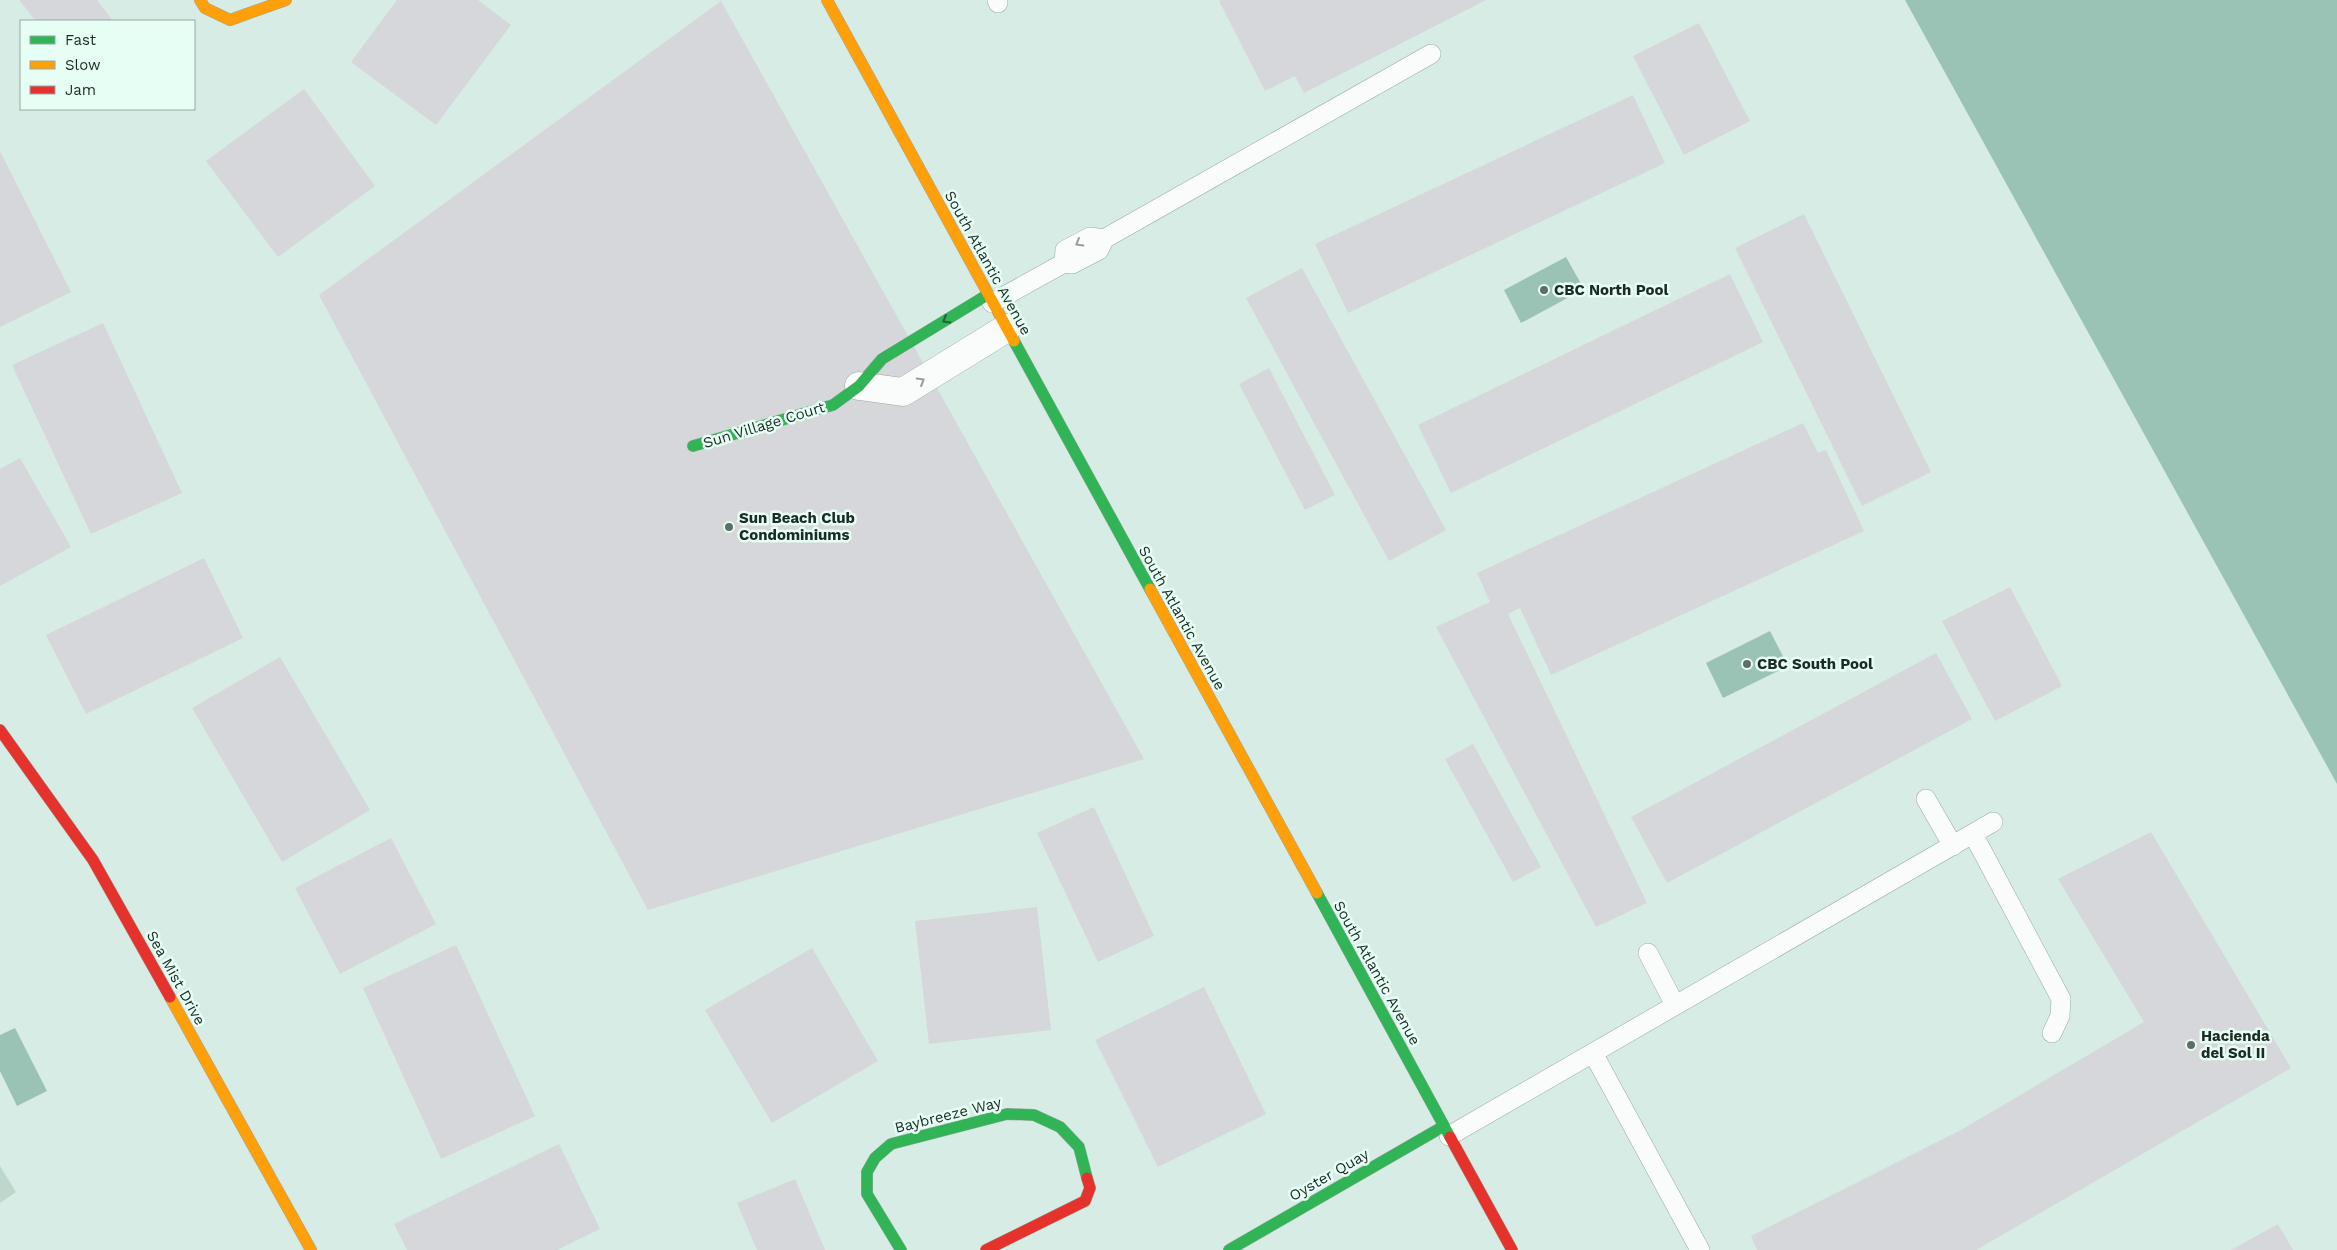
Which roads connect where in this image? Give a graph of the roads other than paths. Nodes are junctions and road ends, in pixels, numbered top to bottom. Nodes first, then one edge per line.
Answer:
1 (200, 0) edge
2 (286, 0) edge
3 (827, 0) edge
4 (1431, 54) dead end
5 (989, 299) junction
6 (1007, 328) junction
7 (858, 386) junction
8 (693, 446) dead end
9 (0, 730) edge
10 (1926, 799) dead end
11 (1993, 822) dead end
12 (1973, 834) junction
13 (1953, 846) junction
14 (1648, 954) dead end
15 (1676, 1006) junction
16 (2052, 1033) dead end
17 (1593, 1053) junction
18 (1446, 1131) junction
19 (311, 1250) edge
20 (901, 1250) edge
21 (986, 1250) edge
22 (1229, 1250) edge
23 (1512, 1250) edge
24 (1700, 1250) edge

1 - 2 street
3 - 5 street, South Atlantic Avenue
4 - 5 lane
5 - 6 street, South Atlantic Avenue
5 -> 7 street, Sun Village Court
7 -> 6 street
6 - 18 street, South Atlantic Avenue
7 - 8 street, Sun Village Court
9 - 19 street, Sea Mist Drive
10 - 13 lane
11 - 12 lane
12 - 13 lane
12 - 16 lane
13 - 15 lane
14 - 15 lane
15 - 17 lane
17 - 18 lane
17 - 24 lane
18 - 22 street, Oyster Quay
18 - 23 street, South Atlantic Avenue
20 - 21 street, Baybreeze Way

